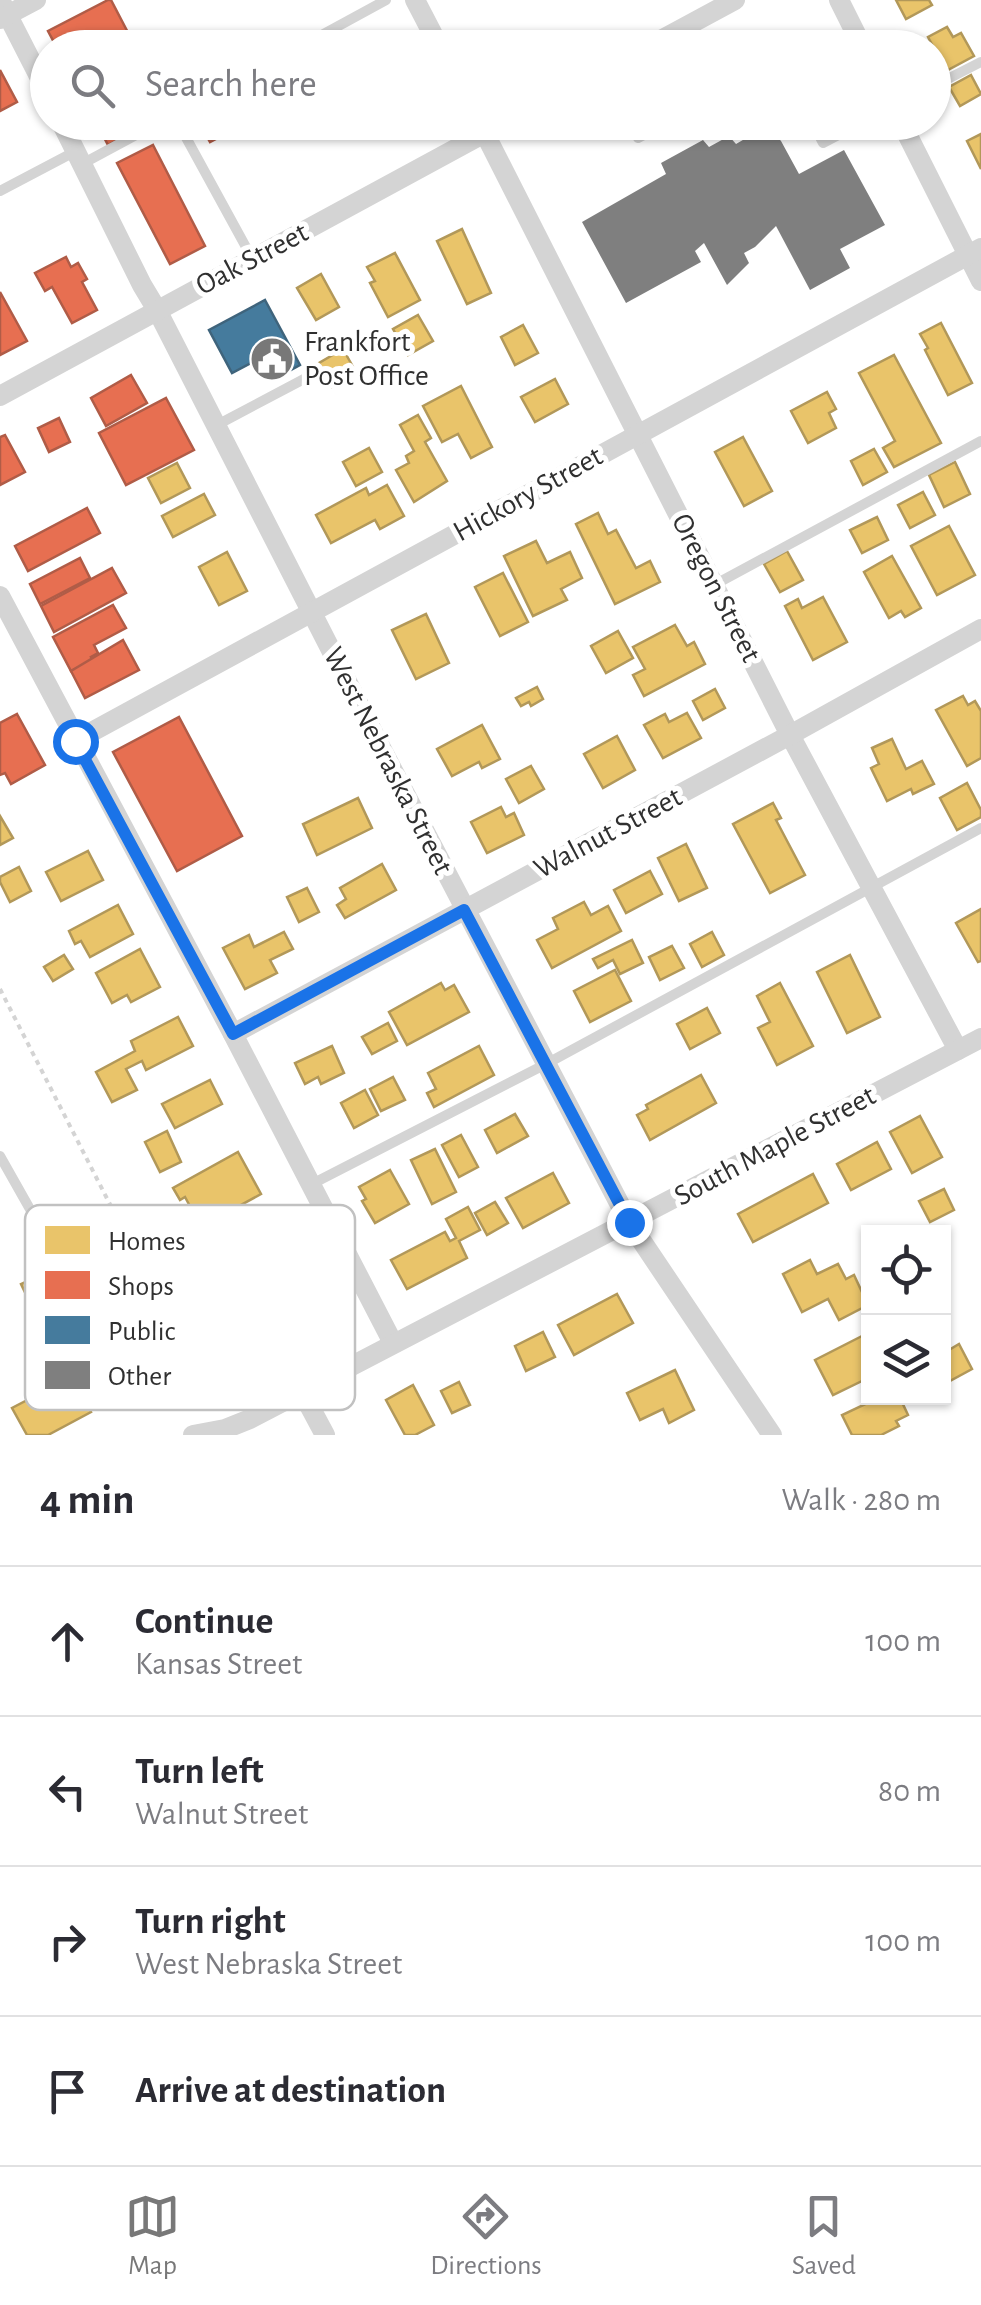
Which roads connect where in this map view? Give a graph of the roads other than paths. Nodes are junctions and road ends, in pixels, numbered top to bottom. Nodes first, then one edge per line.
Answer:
1 (36, 0) edge
2 (386, 0) edge
3 (416, 0) edge
4 (735, 0) edge
5 (839, 0) edge
6 (3, 11) edge
7 (331, 30) edge
8 (431, 30) edge
9 (679, 30) edge
10 (854, 30) edge
11 (30, 61) edge
12 (981, 62) edge
13 (951, 77) edge
14 (70, 140) edge
15 (120, 140) edge
16 (188, 140) edge
17 (460, 140) edge
18 (487, 140) edge
19 (910, 140) edge
20 (79, 158) junction
21 (0, 191) edge
22 (974, 252) edge
23 (252, 258) junction
24 (981, 282) edge
25 (157, 310) junction
26 (304, 380) dead end
27 (0, 396) edge
28 (216, 426) junction
29 (638, 434) junction
30 (981, 441) edge
31 (714, 584) junction
32 (0, 596) edge
33 (311, 613) junction
34 (981, 628) edge
35 (790, 735) junction
36 (75, 741) junction
37 (981, 828) edge
38 (872, 888) junction
39 (464, 910) junction
40 (233, 1034) junction
41 (981, 1038) edge
42 (958, 1050) junction
43 (546, 1064) junction
44 (0, 1156) edge
45 (311, 1185) junction
46 (28, 1205) edge
47 (321, 1205) edge
48 (629, 1222) junction
49 (355, 1270) edge
50 (393, 1343) junction
51 (355, 1363) edge
52 (267, 1410) edge
53 (312, 1410) edge
54 (193, 1435) edge
55 (325, 1435) edge
56 (772, 1435) edge

1 - 6 street
2 - 7 lane
3 - 8 street
4 - 9 street
5 - 10 street
6 - 11 street
12 - 13 lane
14 - 20 street, West Nebraska Street
15 - 20 lane
16 - 23 lane
17 - 23 street, Oak Street
18 - 29 street, Oregon Street
19 - 22 street
20 - 21 lane
20 - 25 street, West Nebraska Street
22 - 24 street
22 - 29 street, Hickory Street
23 - 25 street, Oak Street
25 - 27 street, Oak Street
25 - 28 street, West Nebraska Street
26 - 28 lane
28 - 33 street, West Nebraska Street
29 - 31 street, Oregon Street
29 - 33 street, Hickory Street
30 - 31 lane
31 - 35 street, Oregon Street
32 - 36 street
33 - 36 street, Hickory Street
33 - 39 street, West Nebraska Street
34 - 35 street, Walnut Street
35 - 38 street, Oregon Street
35 - 39 street, Walnut Street
36 - 40 street
37 - 38 lane
38 - 42 street, Oregon Street
38 - 43 lane
39 - 40 street, Walnut Street
39 - 43 street, West Nebraska Street
40 - 45 street
41 - 42 street, South Maple Street
42 - 48 street, South Maple Street
43 - 45 lane
43 - 48 street, West Nebraska Street
44 - 46 lane
45 - 47 street
48 - 50 street, South Maple Street
48 - 56 street, West Nebraska Street
49 - 50 street
50 - 51 street, South Maple Street
52 - 54 street, South Maple Street
53 - 55 street

